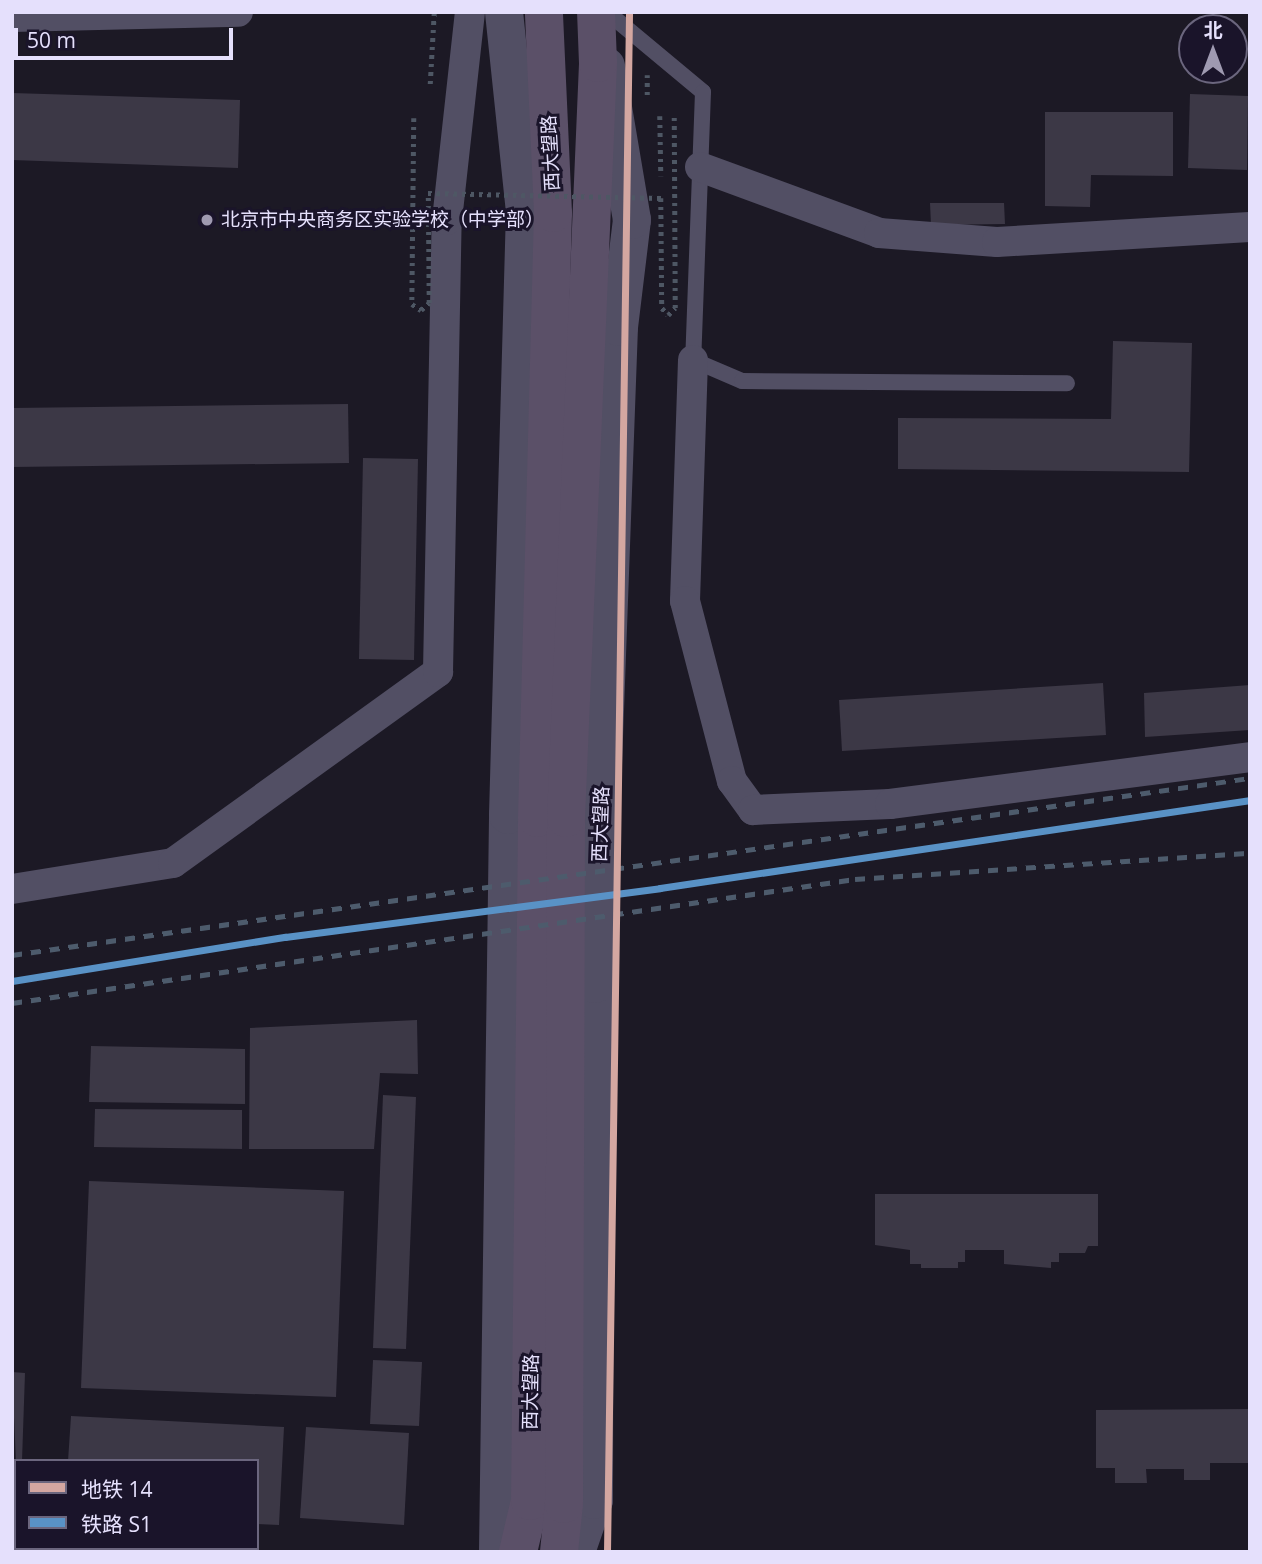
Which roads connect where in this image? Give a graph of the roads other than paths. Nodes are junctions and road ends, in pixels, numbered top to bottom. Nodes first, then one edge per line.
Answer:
1 (238, 12) edge
2 (470, 12) edge
3 (504, 12) edge
4 (544, 12) edge
5 (596, 12) edge
6 (607, 12) edge
7 (12, 17) edge
8 (700, 167) junction
9 (1250, 227) edge
10 (693, 360) junction
11 (1068, 383) dead end
12 (1250, 757) edge
13 (12, 889) edge
14 (498, 1552) edge
15 (518, 1552) edge
16 (559, 1552) edge
17 (576, 1552) edge

1 - 7 street
2 - 13 street
3 - 14 street, 西大望路
4 - 15 main road, 西大望路
5 - 16 main road, 西大望路
5 - 17 street, 西大望路
6 - 8 lane
8 - 9 street
8 - 10 lane
10 - 11 lane
10 - 12 street

